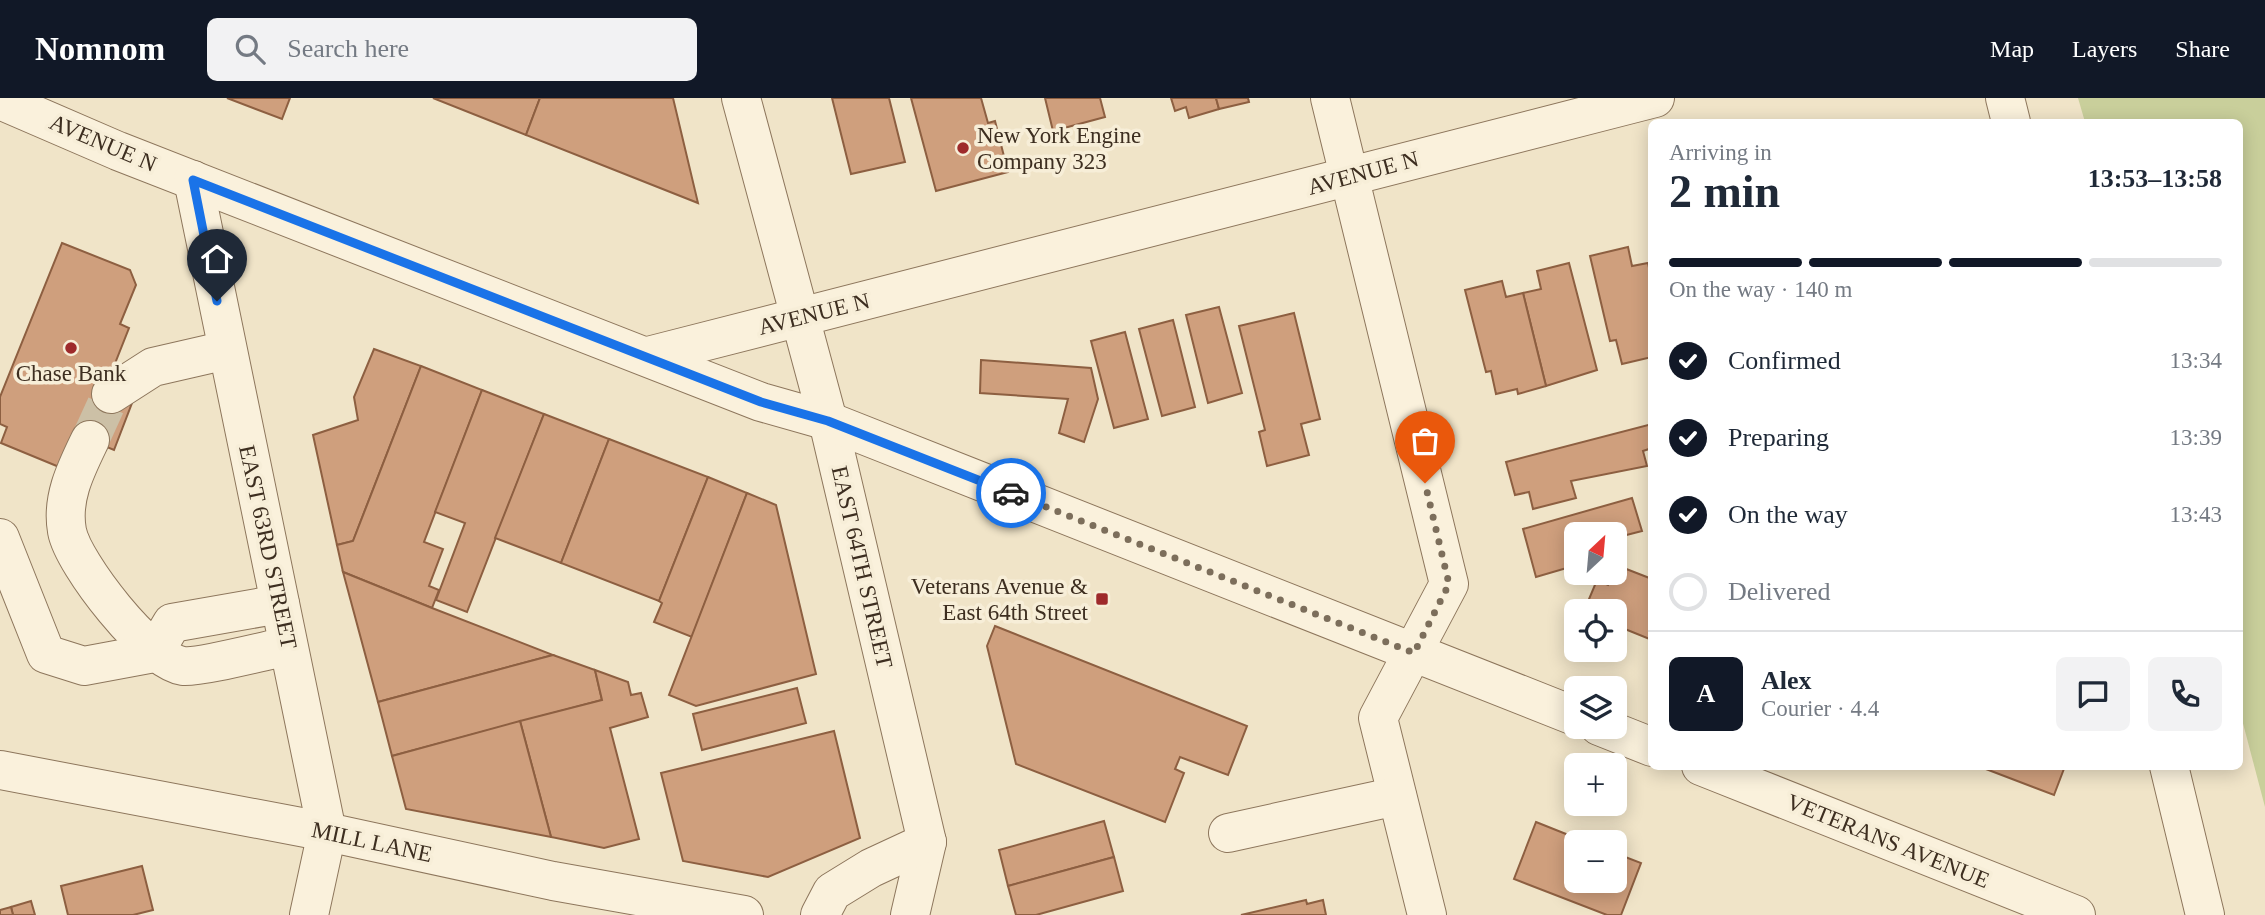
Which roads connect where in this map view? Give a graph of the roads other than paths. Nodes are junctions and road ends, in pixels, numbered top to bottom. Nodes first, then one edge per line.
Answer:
1 (741, 98) edge
2 (1330, 98) edge
3 (1655, 98) edge
4 (2005, 98) edge
5 (0, 100) edge
6 (2010, 119) edge
7 (1350, 176) junction
8 (193, 180) junction
9 (800, 317) junction
10 (227, 350) junction
11 (648, 356) junction
12 (111, 394) tunnel mouth
13 (828, 421) junction
14 (90, 440) tunnel mouth
15 (0, 538) edge
16 (279, 604) junction
17 (288, 646) junction
18 (154, 653) junction
19 (1414, 653) junction
20 (1564, 712) edge
21 (1627, 737) edge
22 (1648, 745) edge
23 (1710, 770) edge
24 (2170, 770) edge
25 (0, 771) edge
26 (1397, 796) junction
27 (327, 832) junction
28 (1228, 833) dead end
29 (927, 842) junction
30 (2018, 903) edge
31 (309, 915) edge
32 (744, 915) edge
33 (820, 915) edge
34 (910, 915) edge
35 (1427, 915) edge
36 (2076, 915) edge
37 (2205, 915) edge

1 - 9 street, EAST 64TH STREET
2 - 7 street
3 - 7 street, AVENUE N
4 - 6 street
5 - 8 street, AVENUE N
7 - 9 street, AVENUE N
7 - 19 street
8 - 10 street, EAST 63RD STREET
8 - 11 street, AVENUE N
9 - 11 street, AVENUE N
9 - 13 street, EAST 64TH STREET
10 - 12 street
10 - 16 street, EAST 63RD STREET
11 - 13 street
13 - 19 street
13 - 29 street, EAST 64TH STREET
14 - 18 street
15 - 18 street
16 - 17 street, EAST 63RD STREET
16 - 18 street
17 - 18 street
17 - 27 street, EAST 63RD STREET
19 - 20 street
19 - 26 street
21 - 22 street
23 - 30 street, VETERANS AVENUE
24 - 37 street
25 - 27 street, MILL LANE
26 - 28 street
26 - 35 street
27 - 31 street, EAST 63RD STREET
27 - 32 street, MILL LANE
29 - 33 street
29 - 34 street, EAST 64TH STREET
30 - 36 street, VETERANS AVENUE

